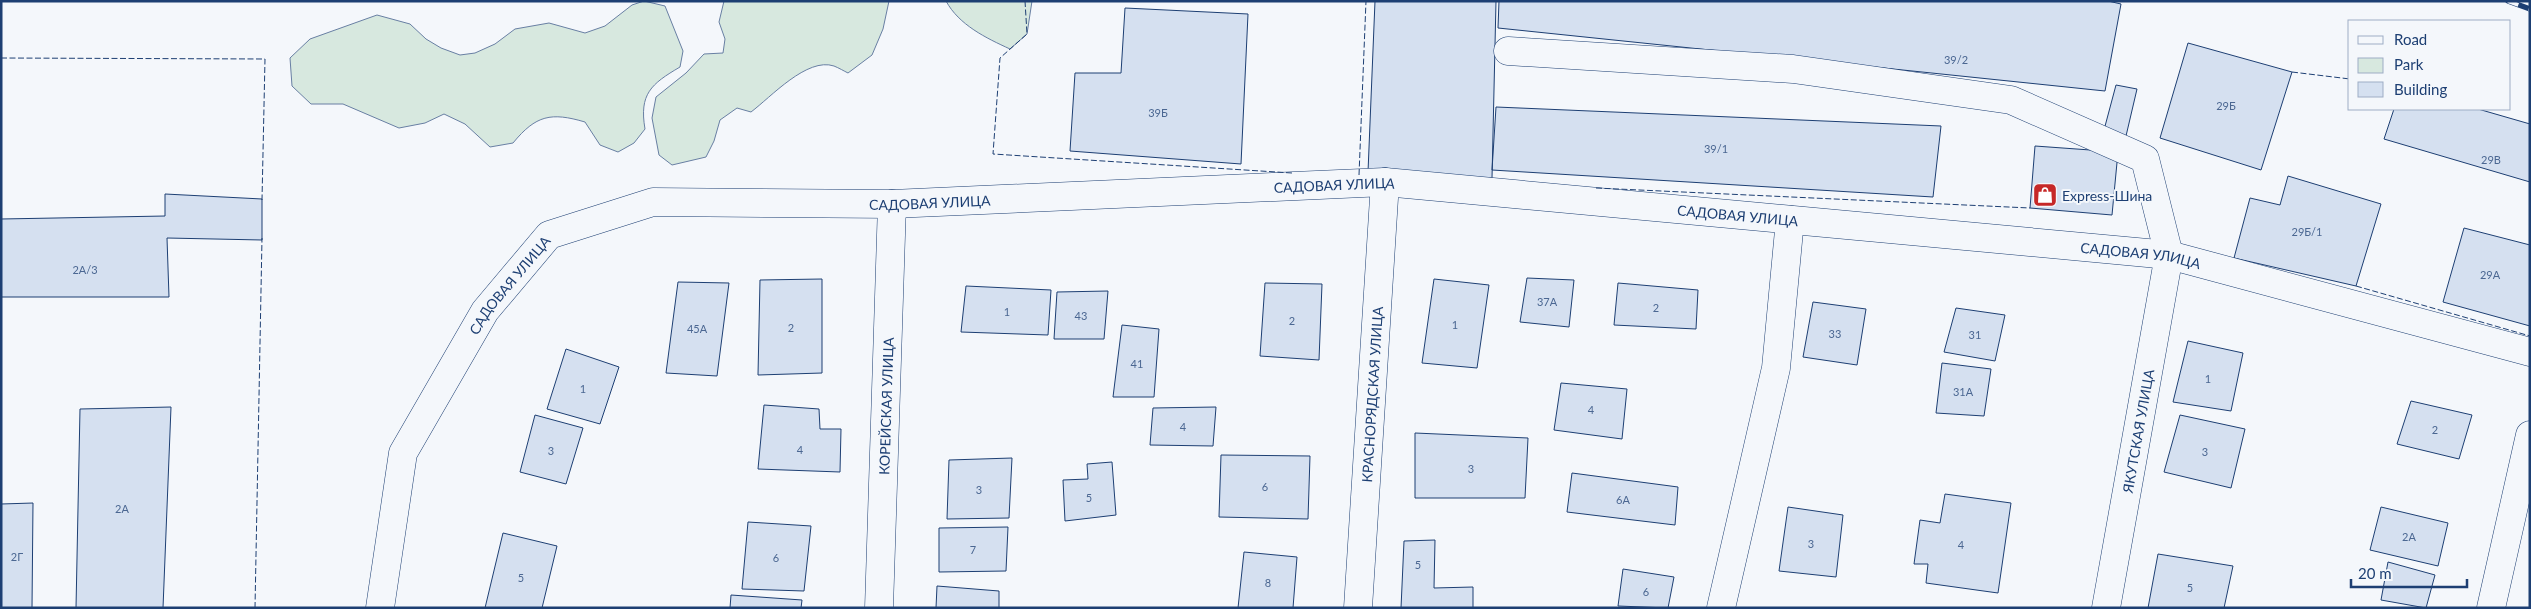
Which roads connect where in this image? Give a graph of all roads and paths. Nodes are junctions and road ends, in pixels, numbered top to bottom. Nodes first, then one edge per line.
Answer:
1 (1508, 51) dead end
2 (1385, 182) junction
3 (892, 204) junction
4 (1790, 220) junction
5 (2169, 255) junction
6 (2530, 352) edge
7 (2530, 435) edge
8 (380, 608) edge
9 (879, 608) edge
10 (1358, 608) edge
11 (1721, 608) edge
12 (2106, 608) edge
13 (2491, 608) edge

1 - 5 street
2 - 3 street, САДОВАЯ УЛИЦА
2 - 4 street, САДОВАЯ УЛИЦА
2 - 10 street, КРАСНОРЯДСКАЯ УЛИЦА
3 - 8 street, САДОВАЯ УЛИЦА
3 - 9 street, КОРЕЙСКАЯ УЛИЦА
4 - 5 street, САДОВАЯ УЛИЦА
4 - 11 street
5 - 6 street, САДОВАЯ УЛИЦА
5 - 12 street, ЯКУТСКАЯ УЛИЦА
7 - 13 street

